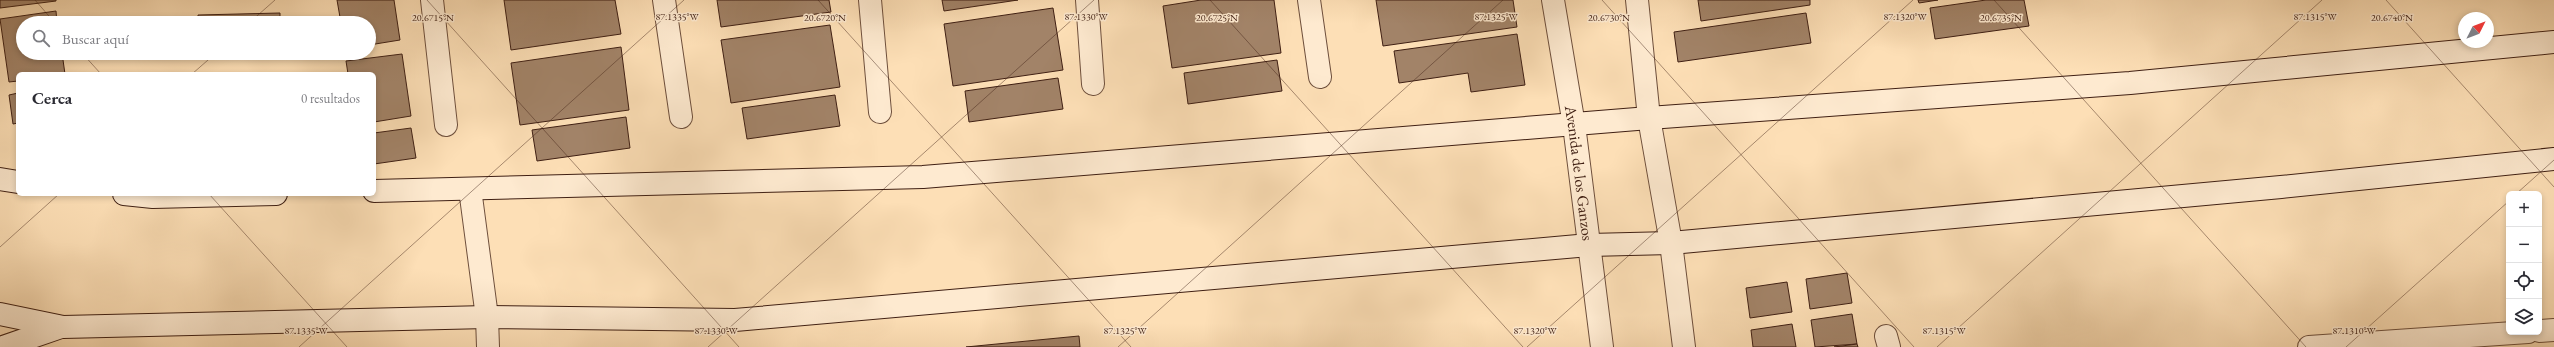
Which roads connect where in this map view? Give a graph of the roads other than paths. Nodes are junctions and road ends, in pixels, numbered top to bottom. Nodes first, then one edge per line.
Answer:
1 (432, 0) edge
2 (664, 0) edge
3 (870, 0) edge
4 (1087, 0) edge
5 (1309, 0) edge
6 (1553, 0) edge
7 (1637, 0) edge
8 (2554, 42) edge
9 (1320, 77) dead end
10 (1093, 84) dead end
11 (880, 112) dead end
12 (681, 117) dead end
13 (1649, 118) junction
14 (446, 125) dead end
15 (1574, 125) junction
16 (2554, 159) edge
17 (0, 179) edge
18 (16, 182) edge
19 (470, 189) junction
20 (376, 191) edge
21 (143, 196) edge
22 (194, 196) edge
23 (1671, 243) junction
24 (1589, 245) junction
25 (0, 314) edge
26 (486, 317) junction
27 (63, 327) junction
28 (2554, 330) edge
29 (2542, 331) edge
30 (2506, 333) edge
31 (2317, 346) edge
32 (3, 347) edge
33 (488, 347) edge
34 (1602, 347) edge
35 (1684, 347) edge

1 - 14 main road
2 - 12 main road
3 - 11 main road
4 - 10 main road
5 - 9 main road
6 - 15 main road, Avenida de los Ganzos
7 - 13 main road
8 - 13 main road
13 - 15 main road
13 - 23 main road
15 - 19 main road
15 - 24 main road, Avenida de los Ganzos
16 - 23 main road
17 - 18 main road
19 - 20 main road
19 - 26 main road
21 - 22 main road
23 - 24 main road
23 - 35 main road
24 - 26 main road
24 - 34 main road, Avenida de los Ganzos
25 - 27 main road
26 - 27 main road
26 - 33 main road
27 - 32 main road
28 - 29 main road
30 - 31 main road

